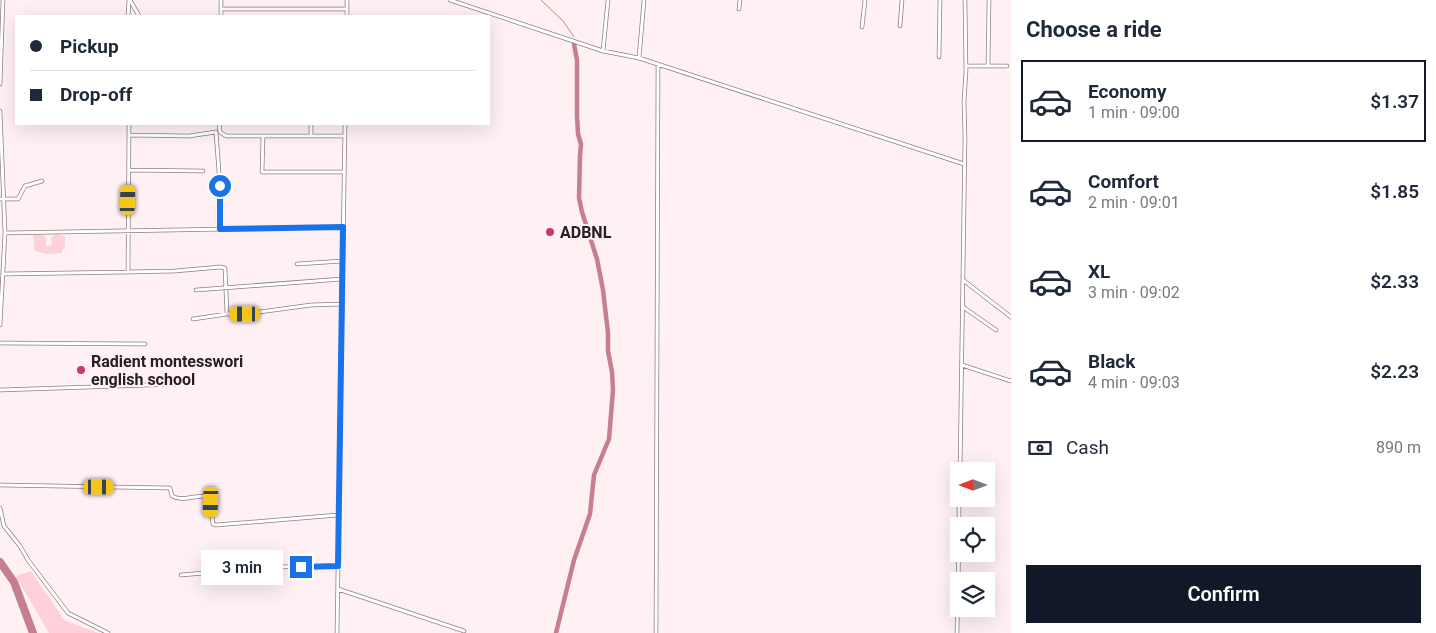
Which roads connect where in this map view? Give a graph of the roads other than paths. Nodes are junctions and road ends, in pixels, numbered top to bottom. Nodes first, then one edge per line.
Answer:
1 (3, 0) edge
2 (130, 0) edge
3 (221, 0) edge
4 (347, 0) edge
5 (450, 0) edge
6 (608, 0) edge
7 (644, 0) edge
8 (740, 0) edge
9 (865, 0) edge
10 (902, 0) edge
11 (940, 0) edge
12 (965, 0) edge
13 (990, 0) edge
14 (221, 9) junction
15 (347, 9) junction
16 (738, 9) dead end
17 (128, 15) edge
18 (139, 15) edge
19 (222, 15) edge
20 (347, 15) edge
21 (900, 26) dead end
22 (862, 27) dead end
23 (603, 51) junction
24 (639, 58) junction
25 (939, 58) dead end
26 (658, 64) junction
27 (966, 66) junction
28 (988, 66) junction
29 (1007, 66) dead end
30 (0, 84) edge
31 (0, 112) edge
32 (129, 125) edge
33 (219, 125) edge
34 (311, 125) edge
35 (345, 125) edge
36 (218, 132) junction
37 (129, 135) junction
38 (263, 136) junction
39 (311, 136) junction
40 (345, 136) junction
41 (964, 164) junction
42 (129, 170) junction
43 (203, 171) dead end
44 (344, 172) junction
45 (42, 181) dead end
46 (1, 199) edge
47 (343, 227) junction
48 (220, 229) junction
49 (128, 232) junction
50 (5, 235) junction
51 (0, 237) edge
52 (342, 261) junction
53 (297, 264) dead end
54 (128, 272) junction
55 (3, 274) junction
56 (342, 278) junction
57 (962, 280) junction
58 (226, 288) junction
59 (196, 290) dead end
60 (342, 304) junction
61 (962, 306) junction
62 (0, 313) edge
63 (227, 314) junction
64 (1011, 317) edge
65 (193, 319) dead end
66 (0, 325) edge
67 (996, 330) dead end
68 (0, 343) edge
69 (145, 344) dead end
70 (962, 365) junction
71 (1011, 381) edge
72 (179, 384) dead end
73 (0, 390) edge
74 (960, 462) edge
75 (0, 485) edge
76 (0, 508) edge
77 (338, 515) junction
78 (2, 528) edge
79 (958, 562) edge
80 (338, 566) junction
81 (181, 575) dead end
82 (338, 589) junction
83 (464, 631) dead end
84 (108, 633) edge
85 (337, 633) edge
86 (656, 633) edge
87 (957, 633) edge

1 - 30 street
2 - 17 street
2 - 18 street
3 - 14 street
4 - 15 street
5 - 23 street
6 - 23 street
7 - 24 street
8 - 16 street
9 - 22 street
10 - 21 street
11 - 25 street
12 - 27 street
13 - 28 street
14 - 15 street
14 - 19 street
15 - 20 street
23 - 24 street
24 - 26 street
26 - 41 street
26 - 86 street
27 - 28 street
27 - 41 street
28 - 29 street
31 - 46 street
32 - 37 street
33 - 36 street
34 - 39 street
35 - 40 street
36 - 37 street
36 - 38 street
36 - 48 street
37 - 42 street
38 - 39 street
38 - 44 street
39 - 40 street
40 - 44 street
41 - 57 street
42 - 43 street
42 - 49 street
44 - 47 street
45 - 46 street
46 - 50 street
47 - 48 street
47 - 52 street
48 - 49 street
49 - 50 street
49 - 54 street
50 - 51 street
50 - 55 street
52 - 53 street
52 - 56 street
54 - 55 street
54 - 58 street
55 - 62 street
56 - 58 street
56 - 60 street
57 - 61 street
57 - 64 street
58 - 59 street
58 - 63 street
60 - 63 street
60 - 77 street
61 - 67 street
61 - 70 street
62 - 66 street
63 - 65 street
68 - 69 street
70 - 71 street
70 - 74 street
72 - 73 street
75 - 77 street
76 - 78 street
77 - 80 street
78 - 84 street
79 - 87 street
80 - 81 street
80 - 82 street
82 - 83 street
82 - 85 street

